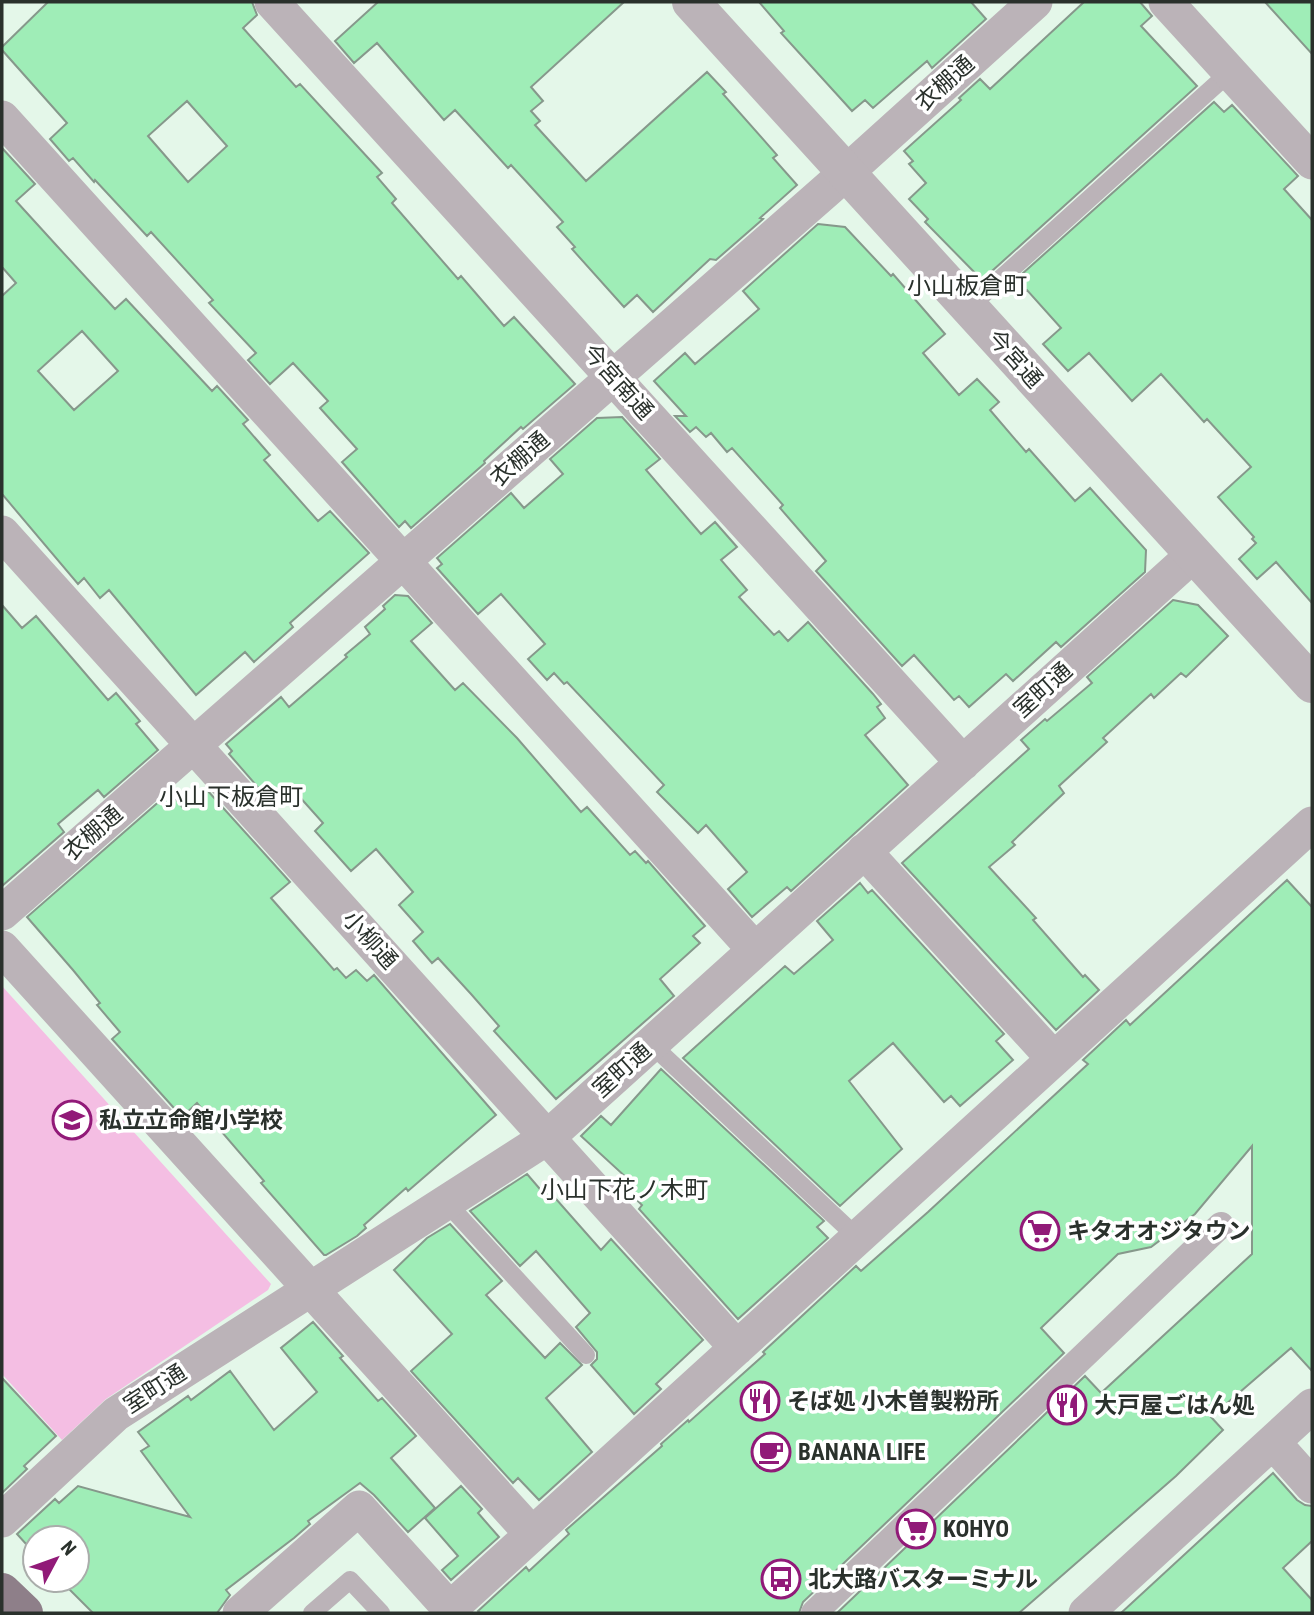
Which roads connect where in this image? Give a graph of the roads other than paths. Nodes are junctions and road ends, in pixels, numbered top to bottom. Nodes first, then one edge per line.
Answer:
1 (272, 2) edge
2 (691, 2) edge
3 (1035, 2) edge
4 (1166, 2) edge
5 (1230, 72) junction
6 (2, 118) edge
7 (1312, 162) edge
8 (847, 171) junction
9 (968, 308) junction
10 (613, 377) junction
11 (2, 533) edge
12 (1194, 555) junction
13 (403, 561) junction
14 (1312, 684) edge
15 (194, 745) junction
16 (963, 762) junction
17 (1312, 824) edge
18 (864, 851) junction
19 (2, 913) edge
20 (2, 948) edge
21 (755, 950) junction
22 (651, 1044) junction
23 (1054, 1059) junction
24 (548, 1136) junction
25 (446, 1202) junction
26 (1221, 1225) dead end
27 (858, 1238) junction
28 (311, 1289) junction
29 (737, 1348) junction
30 (586, 1355) dead end
31 (1312, 1406) edge
32 (1273, 1442) junction
33 (1312, 1486) edge
34 (2, 1520) edge
35 (532, 1534) junction
36 (2, 1592) edge
37 (24, 1613) edge
38 (240, 1613) edge
39 (312, 1613) edge
40 (381, 1613) edge
41 (814, 1613) edge
42 (1086, 1613) edge

1 - 10 street, 今宮南通
2 - 8 street, 今宮通
3 - 8 street, 衣棚通
4 - 5 street
5 - 7 street
5 - 9 lane
6 - 13 street
8 - 9 street, 今宮通
8 - 10 street, 衣棚通
9 - 12 street, 今宮通
10 - 13 street, 衣棚通
10 - 16 street, 今宮南通
11 - 15 street, 小柳通
12 - 14 street, 今宮通
12 - 16 street, 室町通
13 - 15 street, 衣棚通
13 - 21 street
15 - 19 street, 衣棚通
15 - 24 street, 小柳通
16 - 18 street, 室町通
17 - 23 street
18 - 21 street, 室町通
18 - 23 street
20 - 28 street
21 - 22 street, 室町通
22 - 24 street, 室町通
22 - 27 lane
23 - 27 street
24 - 25 street, 室町通
24 - 29 street, 小柳通
25 - 28 street, 室町通
25 - 30 lane
26 - 41 street
27 - 29 street
28 - 34 street, 室町通
28 - 35 street
29 - 35 street
31 - 32 street
32 - 33 street
32 - 42 street
35 - 38 street
36 - 37 main road
39 - 40 lane

